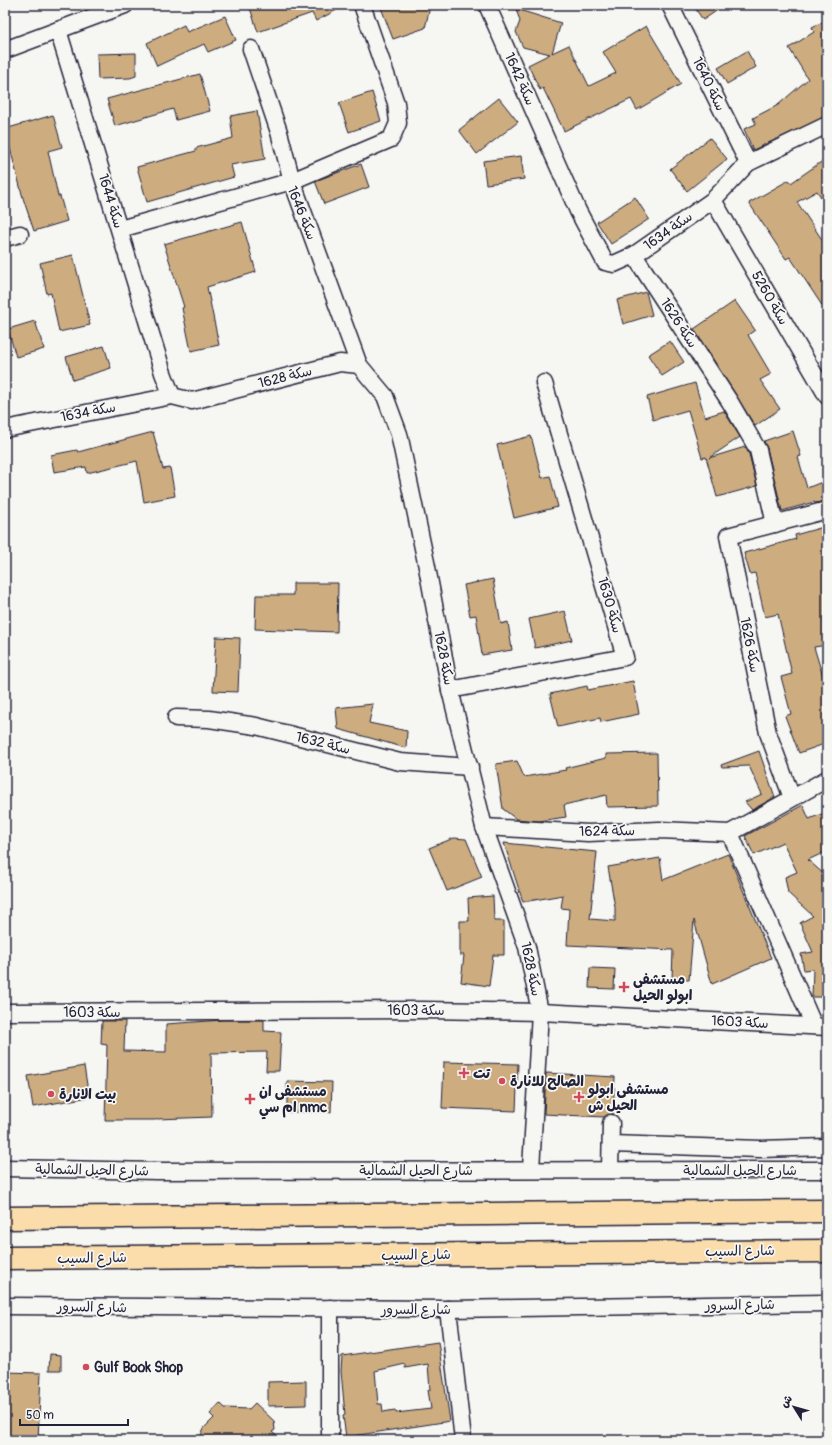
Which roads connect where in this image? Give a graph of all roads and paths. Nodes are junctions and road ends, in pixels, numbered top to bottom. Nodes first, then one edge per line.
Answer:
1 (125, 5) edge
2 (362, 5) edge
3 (487, 5) edge
4 (670, 5) edge
5 (58, 30) junction
6 (251, 49) dead end
7 (5, 50) edge
8 (827, 125) edge
9 (552, 153) joint
10 (748, 163) junction
11 (292, 181) junction
12 (712, 200) junction
13 (120, 229) junction
14 (634, 255) junction
15 (359, 365) junction
16 (544, 383) dead end
17 (172, 396) junction
18 (827, 396) edge
19 (5, 429) edge
20 (827, 510) edge
21 (775, 524) junction
22 (450, 690) junction
23 (176, 718) dead end
24 (470, 767) junction
25 (827, 779) edge
26 (792, 798) junction
27 (484, 827) junction
28 (730, 833) junction
29 (5, 1011) edge
30 (540, 1012) junction
31 (820, 1026) edge
32 (612, 1123) dead end
33 (611, 1144) junction
34 (827, 1147) edge
35 (760, 1149) junction
36 (5, 1168) edge
37 (531, 1170) junction
38 (610, 1170) junction
39 (758, 1170) junction
40 (827, 1170) edge
41 (827, 1211) edge
42 (5, 1218) edge
43 (827, 1251) edge
44 (5, 1258) edge
45 (827, 1303) edge
46 (5, 1306) edge
47 (330, 1308) junction
48 (448, 1309) junction
49 (330, 1440) edge
50 (463, 1440) edge

1 - 5 street
2 - 11 street
3 - 9 street, سكة 1642
4 - 10 street, سكة 1640
5 - 7 street
5 - 13 street, سكة 1644
6 - 11 street
8 - 10 street, سكة 1634
9 - 14 street, سكة 1634
10 - 12 street, سكة 1634
11 - 13 street, سكة 1646
11 - 15 street, سكة 1646
12 - 14 street, سكة 1634
12 - 18 street, سكة 5260
13 - 17 street, سكة 1644
14 - 21 street, سكة 1626
15 - 17 street, سكة 1628
15 - 22 street, سكة 1628
16 - 22 street, سكة 1630
17 - 19 street, سكة 1634
20 - 21 street, سكة 1626
21 - 26 street, سكة 1626
22 - 24 street, سكة 1628
23 - 24 street, سكة 1632
24 - 27 street, سكة 1628
25 - 26 street, سكة 1624
26 - 28 street, سكة 1624
27 - 28 street, سكة 1624
27 - 30 street, سكة 1628
28 - 31 street
29 - 30 street, سكة 1603
30 - 31 street, سكة 1603
30 - 37 street, سكة 1628
32 - 33 street
33 - 35 street
33 - 38 street
34 - 35 street
35 - 39 street
36 - 37 street, شارع الحيل الشمالية
37 - 38 street, شارع الحيل الشمالية
38 - 39 street, شارع الحيل الشمالية
39 - 40 street, شارع الحيل الشمالية
41 - 42 highway
43 - 44 highway, شارع السيب
45 - 48 street, شارع السرور
46 - 47 street, شارع السرور
47 - 48 street, شارع السرور
47 - 49 street
48 - 50 street

